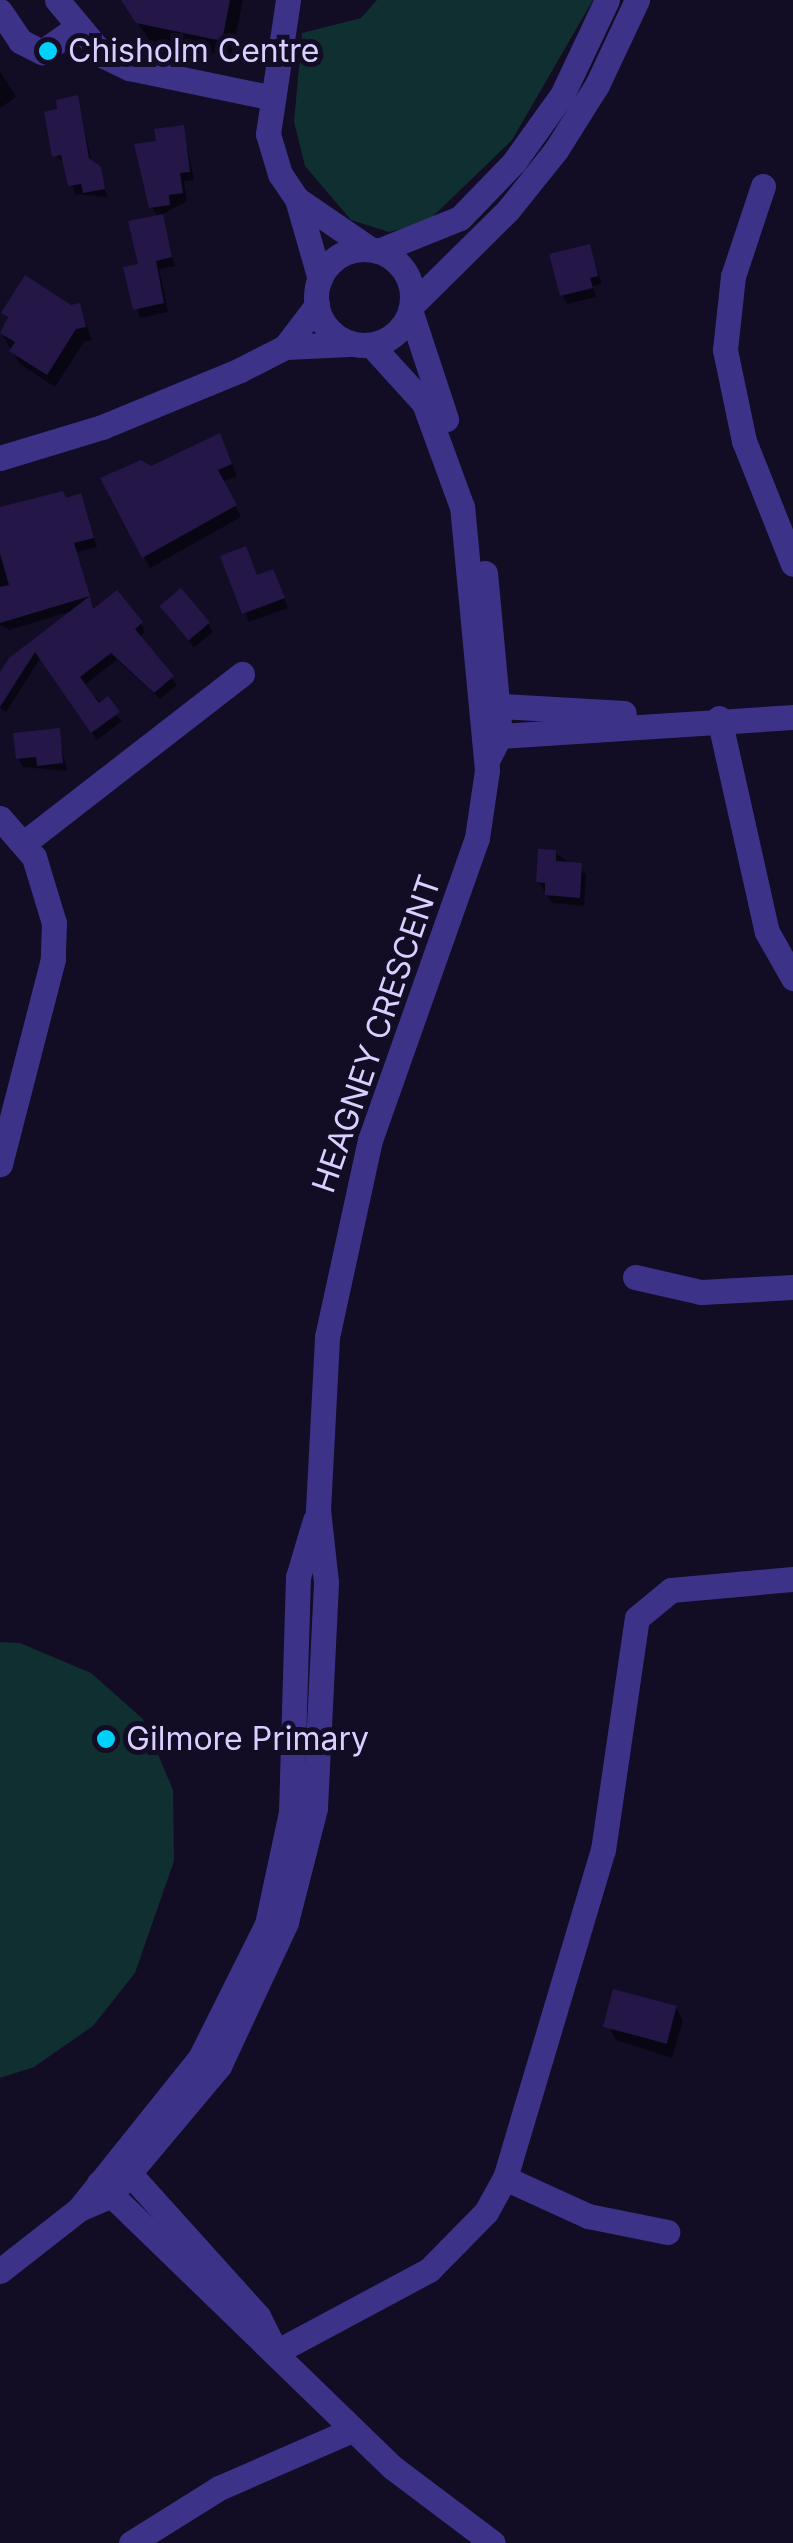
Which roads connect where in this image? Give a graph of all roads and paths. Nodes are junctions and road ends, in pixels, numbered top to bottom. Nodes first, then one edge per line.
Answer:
1 (57, 0) edge
2 (288, 0) edge
3 (607, 0) edge
4 (638, 0) edge
5 (0, 11) edge
6 (76, 28) junction
7 (269, 97) junction
8 (763, 186) dead end
9 (297, 200) junction
10 (374, 250) junction
11 (320, 279) junction
12 (317, 305) junction
13 (411, 308) junction
14 (360, 344) junction
15 (280, 350) junction
16 (446, 442) junction
17 (0, 458) edge
18 (793, 564) edge
19 (242, 674) dead end
20 (490, 705) junction
21 (793, 716) edge
22 (719, 718) junction
23 (490, 744) junction
24 (0, 818) edge
25 (24, 844) junction
26 (793, 978) edge
27 (0, 1164) edge
28 (635, 1277) dead end
29 (793, 1287) edge
30 (793, 1579) edge
31 (125, 2168) junction
32 (506, 2178) junction
33 (104, 2189) junction
34 (667, 2232) dead end
35 (0, 2271) edge
36 (276, 2352) junction
37 (352, 2430) junction
38 (131, 2543) edge
39 (493, 2543) edge

1 - 6 street
2 - 7 street
3 - 10 street
4 - 13 street
5 - 6 street
6 - 7 street
7 - 9 street
8 - 18 street
9 - 10 street
9 - 11 street
10 - 11 street
10 - 13 street
11 - 12 street
12 - 14 street
12 - 15 street
13 - 14 street
13 - 16 street, HEAGNEY CRESCENT
14 - 15 street
14 - 16 street, HEAGNEY CRESCENT
15 - 17 street
16 - 20 street, HEAGNEY CRESCENT
19 - 25 street
20 - 22 street
20 - 23 street, HEAGNEY CRESCENT
21 - 22 street
22 - 23 street
22 - 26 street
23 - 31 street, HEAGNEY CRESCENT
24 - 25 street
25 - 27 street
28 - 29 street
30 - 32 street
31 - 33 street, HEAGNEY CRESCENT
31 - 36 street
32 - 34 street
32 - 36 street
33 - 35 street, HEAGNEY CRESCENT
33 - 36 street
36 - 37 street
37 - 38 street
37 - 39 street

